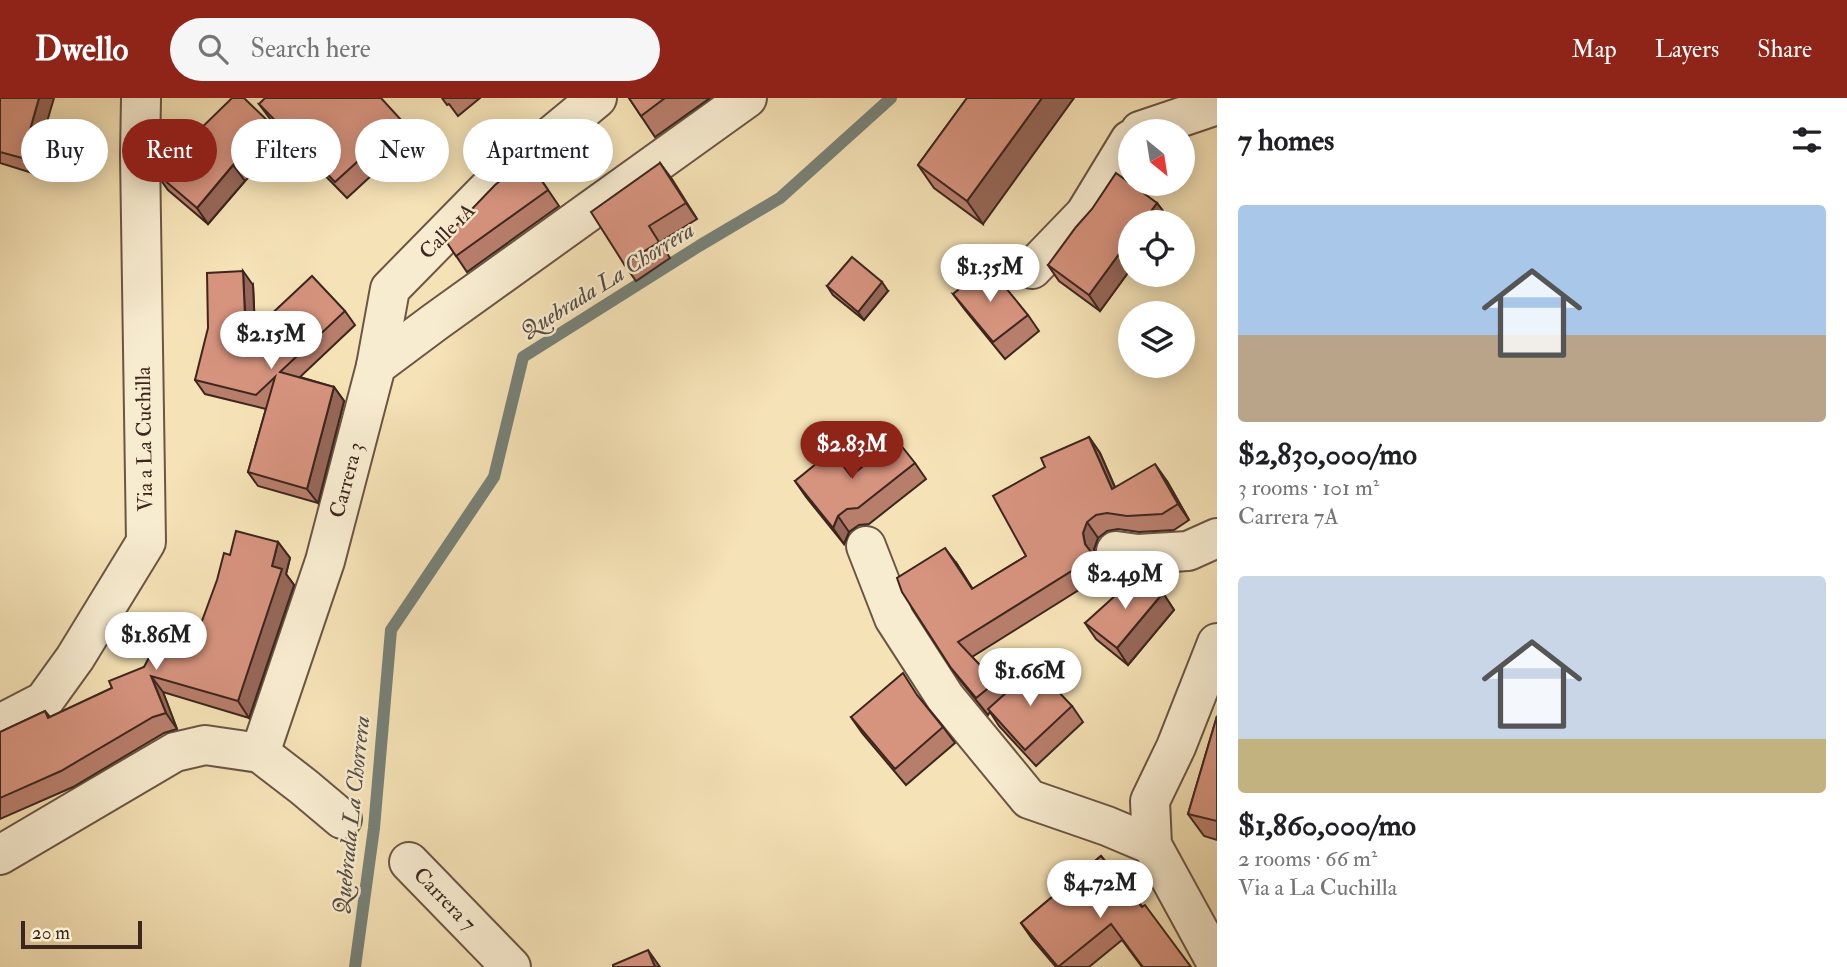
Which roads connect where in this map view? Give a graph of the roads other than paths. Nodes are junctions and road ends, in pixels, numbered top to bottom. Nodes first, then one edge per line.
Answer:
1 (141, 98) edge
2 (597, 98) edge
3 (747, 98) edge
4 (1217, 105) edge
5 (1176, 119) edge
6 (1118, 160) edge
7 (1032, 269) dead end
8 (376, 366) junction
9 (1217, 538) edge
10 (866, 546) dead end
11 (1116, 551) dead end
12 (1217, 643) edge
13 (0, 724) edge
14 (260, 753) junction
15 (342, 819) dead end
16 (1152, 845) junction
17 (0, 855) edge
18 (409, 862) dead end
19 (1217, 964) edge
20 (511, 967) edge

1 - 13 street, Via a La Cuchilla
2 - 8 street, Calle 1A
3 - 8 street
4 - 5 street
6 - 7 street
8 - 14 street, Carrera 3
9 - 11 street
10 - 16 street
12 - 16 street
14 - 15 street
14 - 17 street
16 - 19 street
18 - 20 street, Carrera 7

